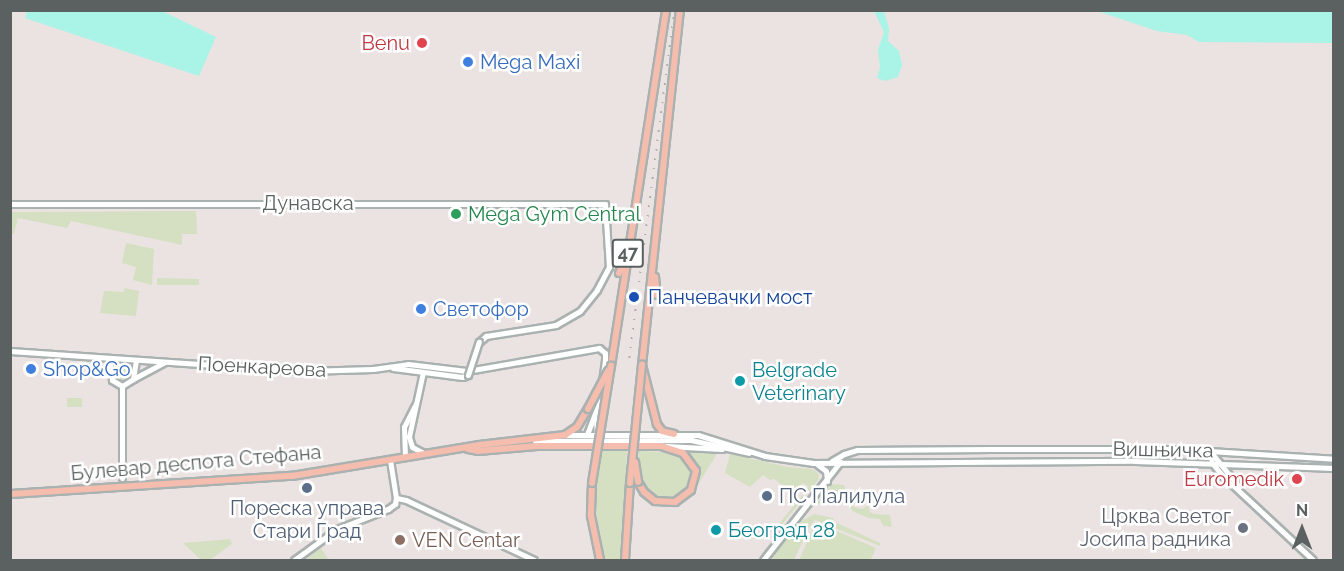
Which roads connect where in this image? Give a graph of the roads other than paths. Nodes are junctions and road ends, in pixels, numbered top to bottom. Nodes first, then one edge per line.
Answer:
1 (666, 10) edge
2 (680, 10) edge
3 (10, 204) edge
4 (628, 254) junction
5 (653, 265) junction
6 (619, 273) dead end
7 (657, 295) dead end
8 (10, 351) edge
9 (109, 358) junction
10 (136, 360) junction
11 (165, 362) junction
12 (642, 364) junction
13 (611, 366) junction
14 (388, 368) junction
15 (423, 372) junction
16 (468, 375) joint
17 (133, 379) junction
18 (122, 386) junction
19 (416, 404) junction
20 (596, 413) junction
21 (565, 435) junction
22 (588, 435) junction
23 (597, 435) junction
24 (674, 435) junction
25 (526, 440) junction
26 (635, 441) junction
27 (661, 446) junction
28 (464, 448) junction
29 (992, 449) joint
30 (731, 450) junction
31 (1210, 451) junction
32 (849, 452) junction
33 (754, 453) junction
34 (425, 454) junction
35 (405, 457) junction
36 (1334, 459) edge
37 (390, 460) junction
38 (994, 460) joint
39 (813, 463) junction
40 (828, 463) junction
41 (840, 463) junction
42 (1212, 463) junction
43 (1221, 463) junction
44 (1244, 464) junction
45 (1334, 468) edge
46 (122, 478) dead end
47 (826, 482) junction
48 (1235, 483) junction
49 (10, 494) edge
50 (396, 498) junction
51 (1249, 500) junction
52 (294, 561) edge
53 (534, 561) edge
54 (600, 561) edge
55 (625, 561) edge
56 (763, 561) edge
57 (1313, 561) edge

1 - 4 main road, 47
2 - 5 main road, 47
3 - 16 main road, Дунавска, bridge
4 - 6 main road
4 - 13 main road, 47
5 - 7 main road
5 - 12 main road, 47
8 - 9 main road, Поенкареова
9 - 10 main road, Поенкареова
9 - 18 main road
10 - 11 main road, Поенкареова
10 - 17 main road
11 - 14 main road, Поенкареова
11 - 17 main road
12 - 24 main road
12 - 26 main road, 47, bridge
13 - 21 main road, bridge
13 - 54 main road, 47, bridge
14 - 15 main road, Поенкареова
14 - 20 main road, Поенкареова
15 - 16 main road, Поенкареова
15 - 19 main road
17 - 18 main road
18 - 46 main road
19 - 34 main road
19 - 35 main road
20 - 22 main road
20 - 23 main road
21 - 22 main road, Булевар деспота Стефана
21 - 25 main road, Булевар деспота Стефана
22 - 23 main road, Булевар деспота Стефана
23 - 24 main road, Булевар деспота Стефана
24 - 33 main road, Булевар деспота Стефана
25 - 28 main road, Булевар деспота Стефана
25 - 30 main road, Булевар деспота Стефана
26 - 27 main road, bridge
26 - 55 main road, 47, bridge
27 - 28 main road
27 - 30 main road
28 - 34 main road, Булевар деспота Стефана
29 - 31 main road, Вишњичка
29 - 32 main road, Булевар деспота Стефана
30 - 33 main road, Булевар деспота Стефана
31 - 36 main road, Вишњичка
31 - 42 main road
31 - 43 main road
32 - 40 main road, Булевар деспота Стефана
32 - 41 main road
33 - 39 main road, Булевар деспота Стефана
34 - 35 main road, Булевар деспота Стефана
35 - 37 main road, Булевар деспота Стефана
37 - 49 main road, Булевар деспота Стефана
37 - 50 main road
38 - 41 main road, Булевар деспота Стефана
38 - 42 main road, Вишњичка
39 - 40 main road, Булевар деспота Стефана
39 - 47 main road
40 - 41 main road, Булевар деспота Стефана
41 - 47 main road
42 - 43 main road, Вишњичка
42 - 51 main road
43 - 44 main road, Вишњичка
43 - 48 main road
44 - 45 main road, Вишњичка
44 - 48 main road
47 - 56 main road
48 - 51 main road
50 - 52 main road
50 - 53 main road
51 - 57 main road

